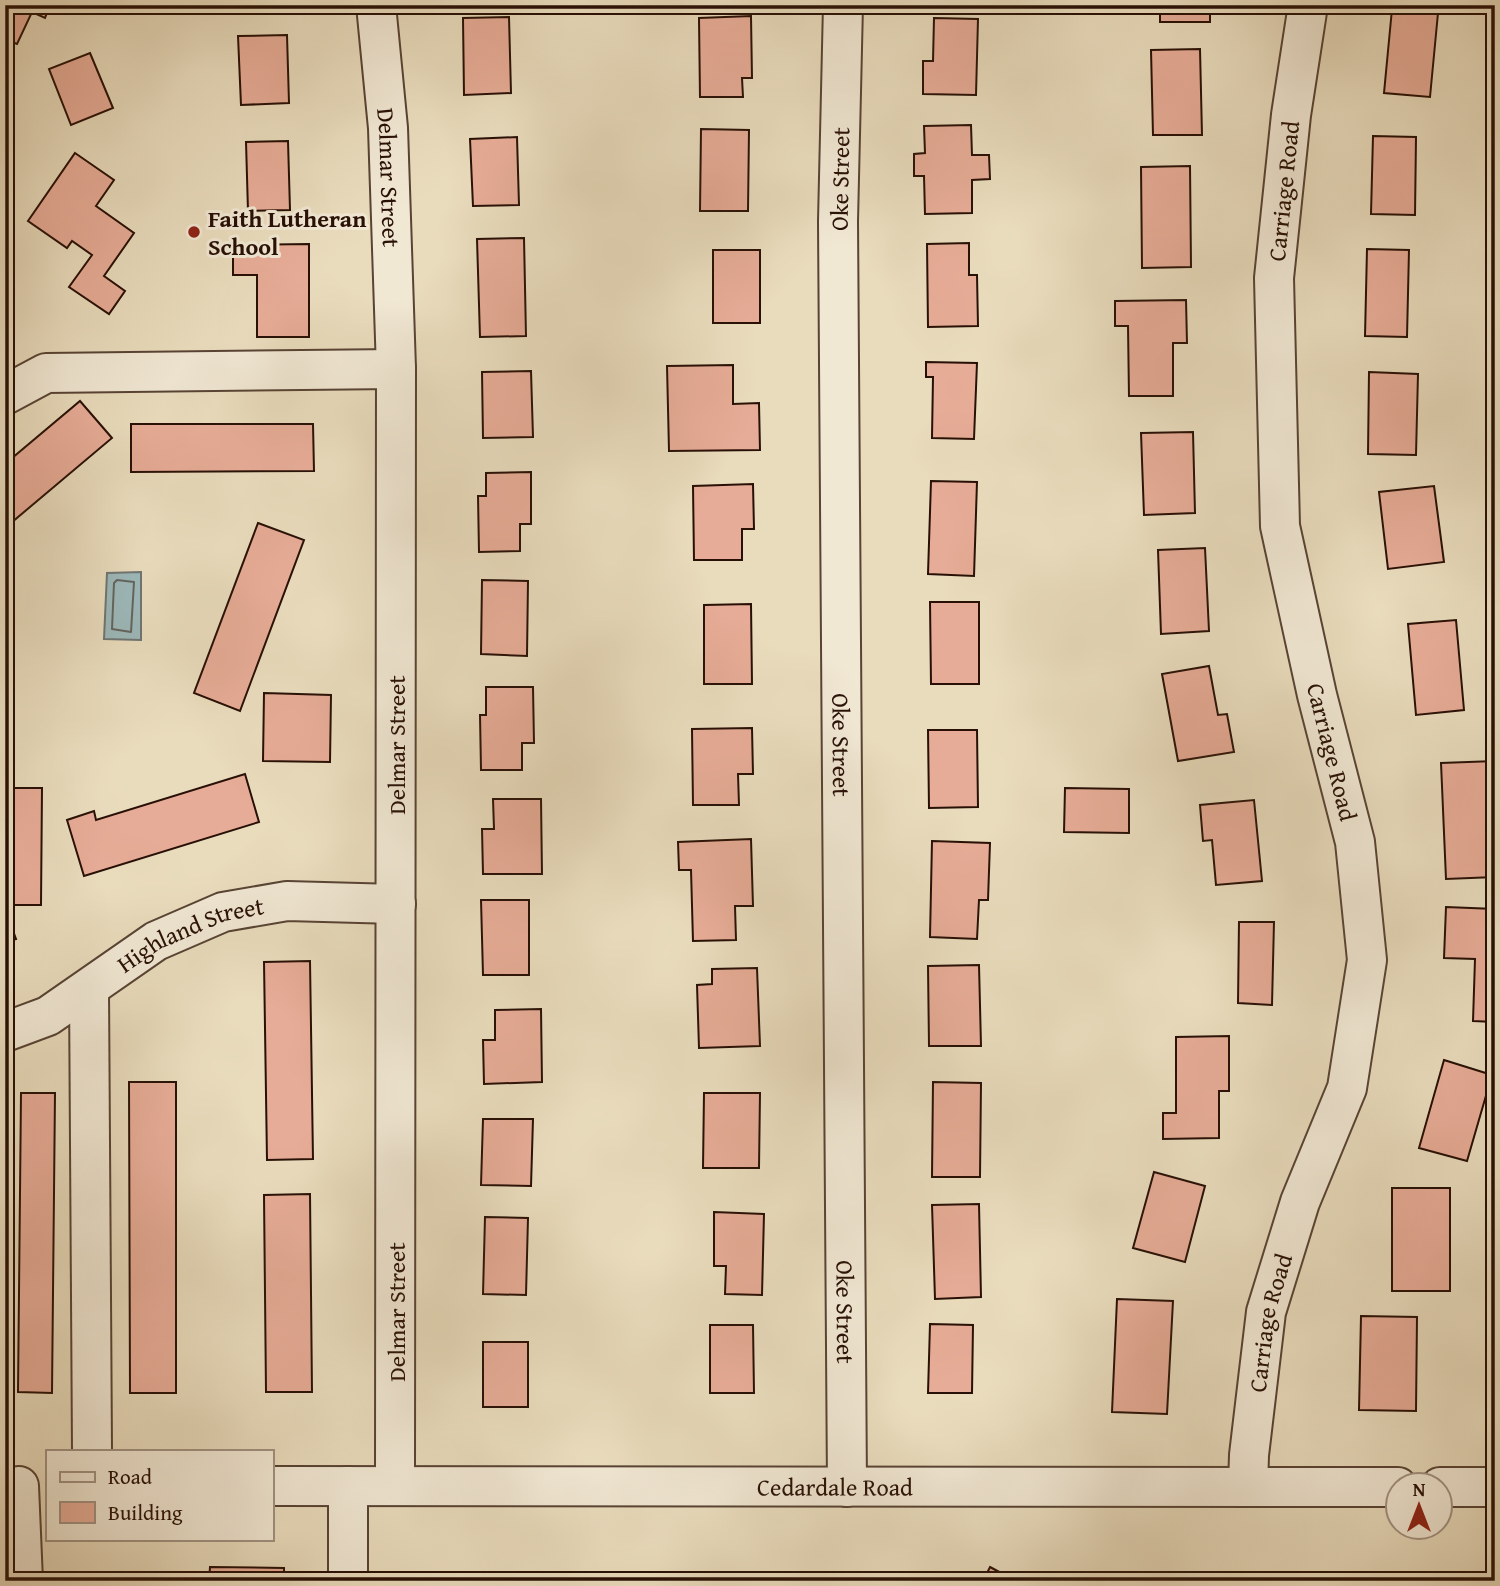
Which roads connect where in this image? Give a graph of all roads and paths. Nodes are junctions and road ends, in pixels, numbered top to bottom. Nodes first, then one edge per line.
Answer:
1 (376, 5) edge
2 (843, 5) edge
3 (1308, 5) edge
4 (396, 369) junction
5 (5, 395) edge
6 (396, 904) junction
7 (89, 989) junction
8 (5, 1032) edge
9 (92, 1450) edge
10 (24, 1486) edge
11 (273, 1486) edge
12 (348, 1486) junction
13 (396, 1486) junction
14 (847, 1487) junction
15 (1248, 1487) junction
16 (1384, 1487) edge
17 (1454, 1487) edge
18 (1495, 1487) edge
19 (23, 1581) edge
20 (348, 1581) edge

1 - 4 street, Delmar Street
2 - 14 street, Oke Street
3 - 15 street, Carriage Road
4 - 5 street
4 - 6 street, Delmar Street
6 - 7 street, Highland Street
6 - 13 street, Delmar Street
7 - 8 street, Highland Street
7 - 9 street
10 - 19 street
11 - 12 street, Cedardale Road
12 - 13 street, Cedardale Road
12 - 20 street
13 - 14 street, Cedardale Road
14 - 15 street, Cedardale Road
15 - 16 street, Cedardale Road
17 - 18 street

